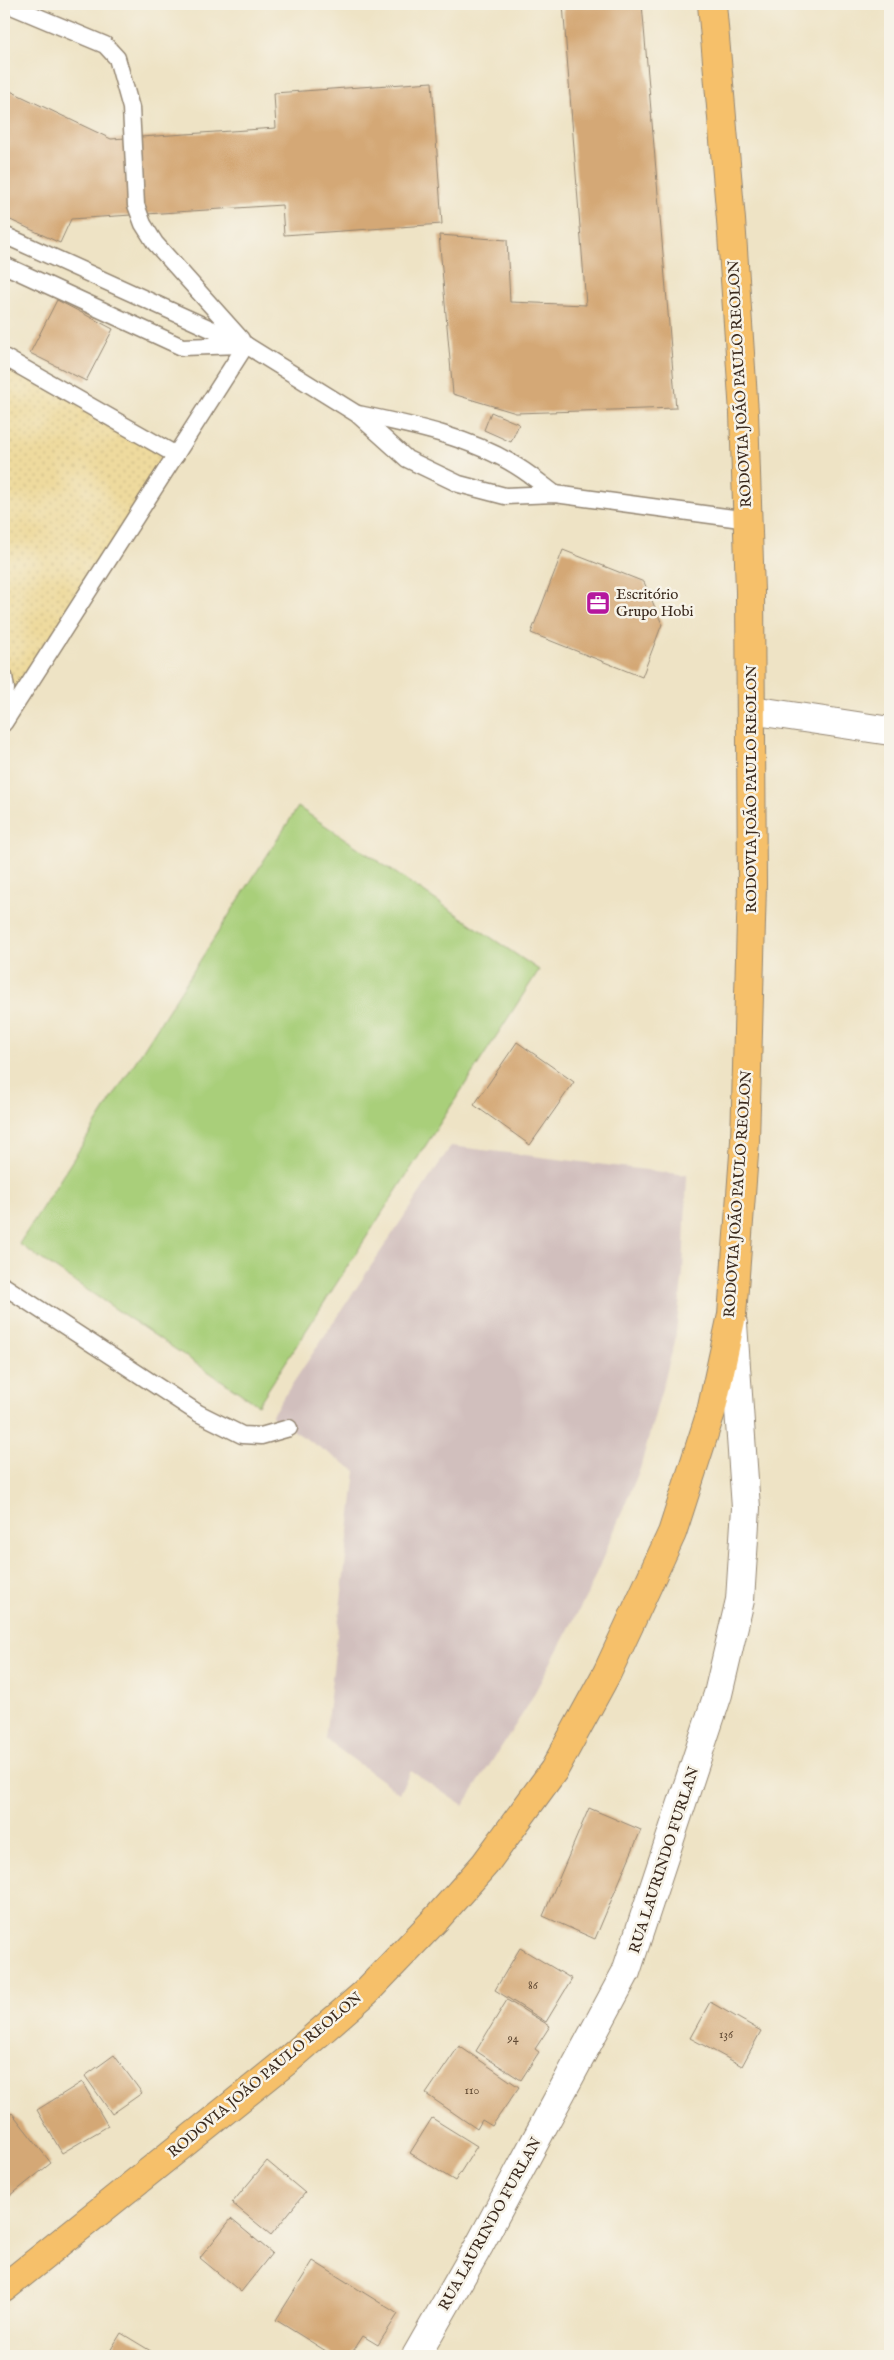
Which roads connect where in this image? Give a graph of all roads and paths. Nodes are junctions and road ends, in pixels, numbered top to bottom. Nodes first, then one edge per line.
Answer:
1 (6, 4) edge
2 (712, 4) edge
3 (4, 235) edge
4 (4, 265) edge
5 (246, 345) junction
6 (4, 357) edge
7 (357, 414) junction
8 (176, 455) junction
9 (555, 494) junction
10 (748, 520) junction
11 (4, 676) edge
12 (4, 709) edge
13 (751, 710) junction
14 (4, 723) edge
15 (890, 731) edge
16 (4, 1286) edge
17 (732, 1315) junction
18 (289, 1428) dead end
19 (4, 2288) edge
20 (416, 2356) edge

1 - 5 lane
2 - 10 highway, RODOVIA JOÃO PAULO REOLON
3 - 5 lane
4 - 5 lane
5 - 7 lane
5 - 8 lane
6 - 8 lane
7 - 9 lane
7 - 9 lane
8 - 14 lane
9 - 10 lane
10 - 13 highway, RODOVIA JOÃO PAULO REOLON
11 - 12 lane
13 - 15 street
13 - 17 highway, RODOVIA JOÃO PAULO REOLON
16 - 18 lane
17 - 19 highway, RODOVIA JOÃO PAULO REOLON
17 - 20 street, RUA LAURINDO FURLAN

